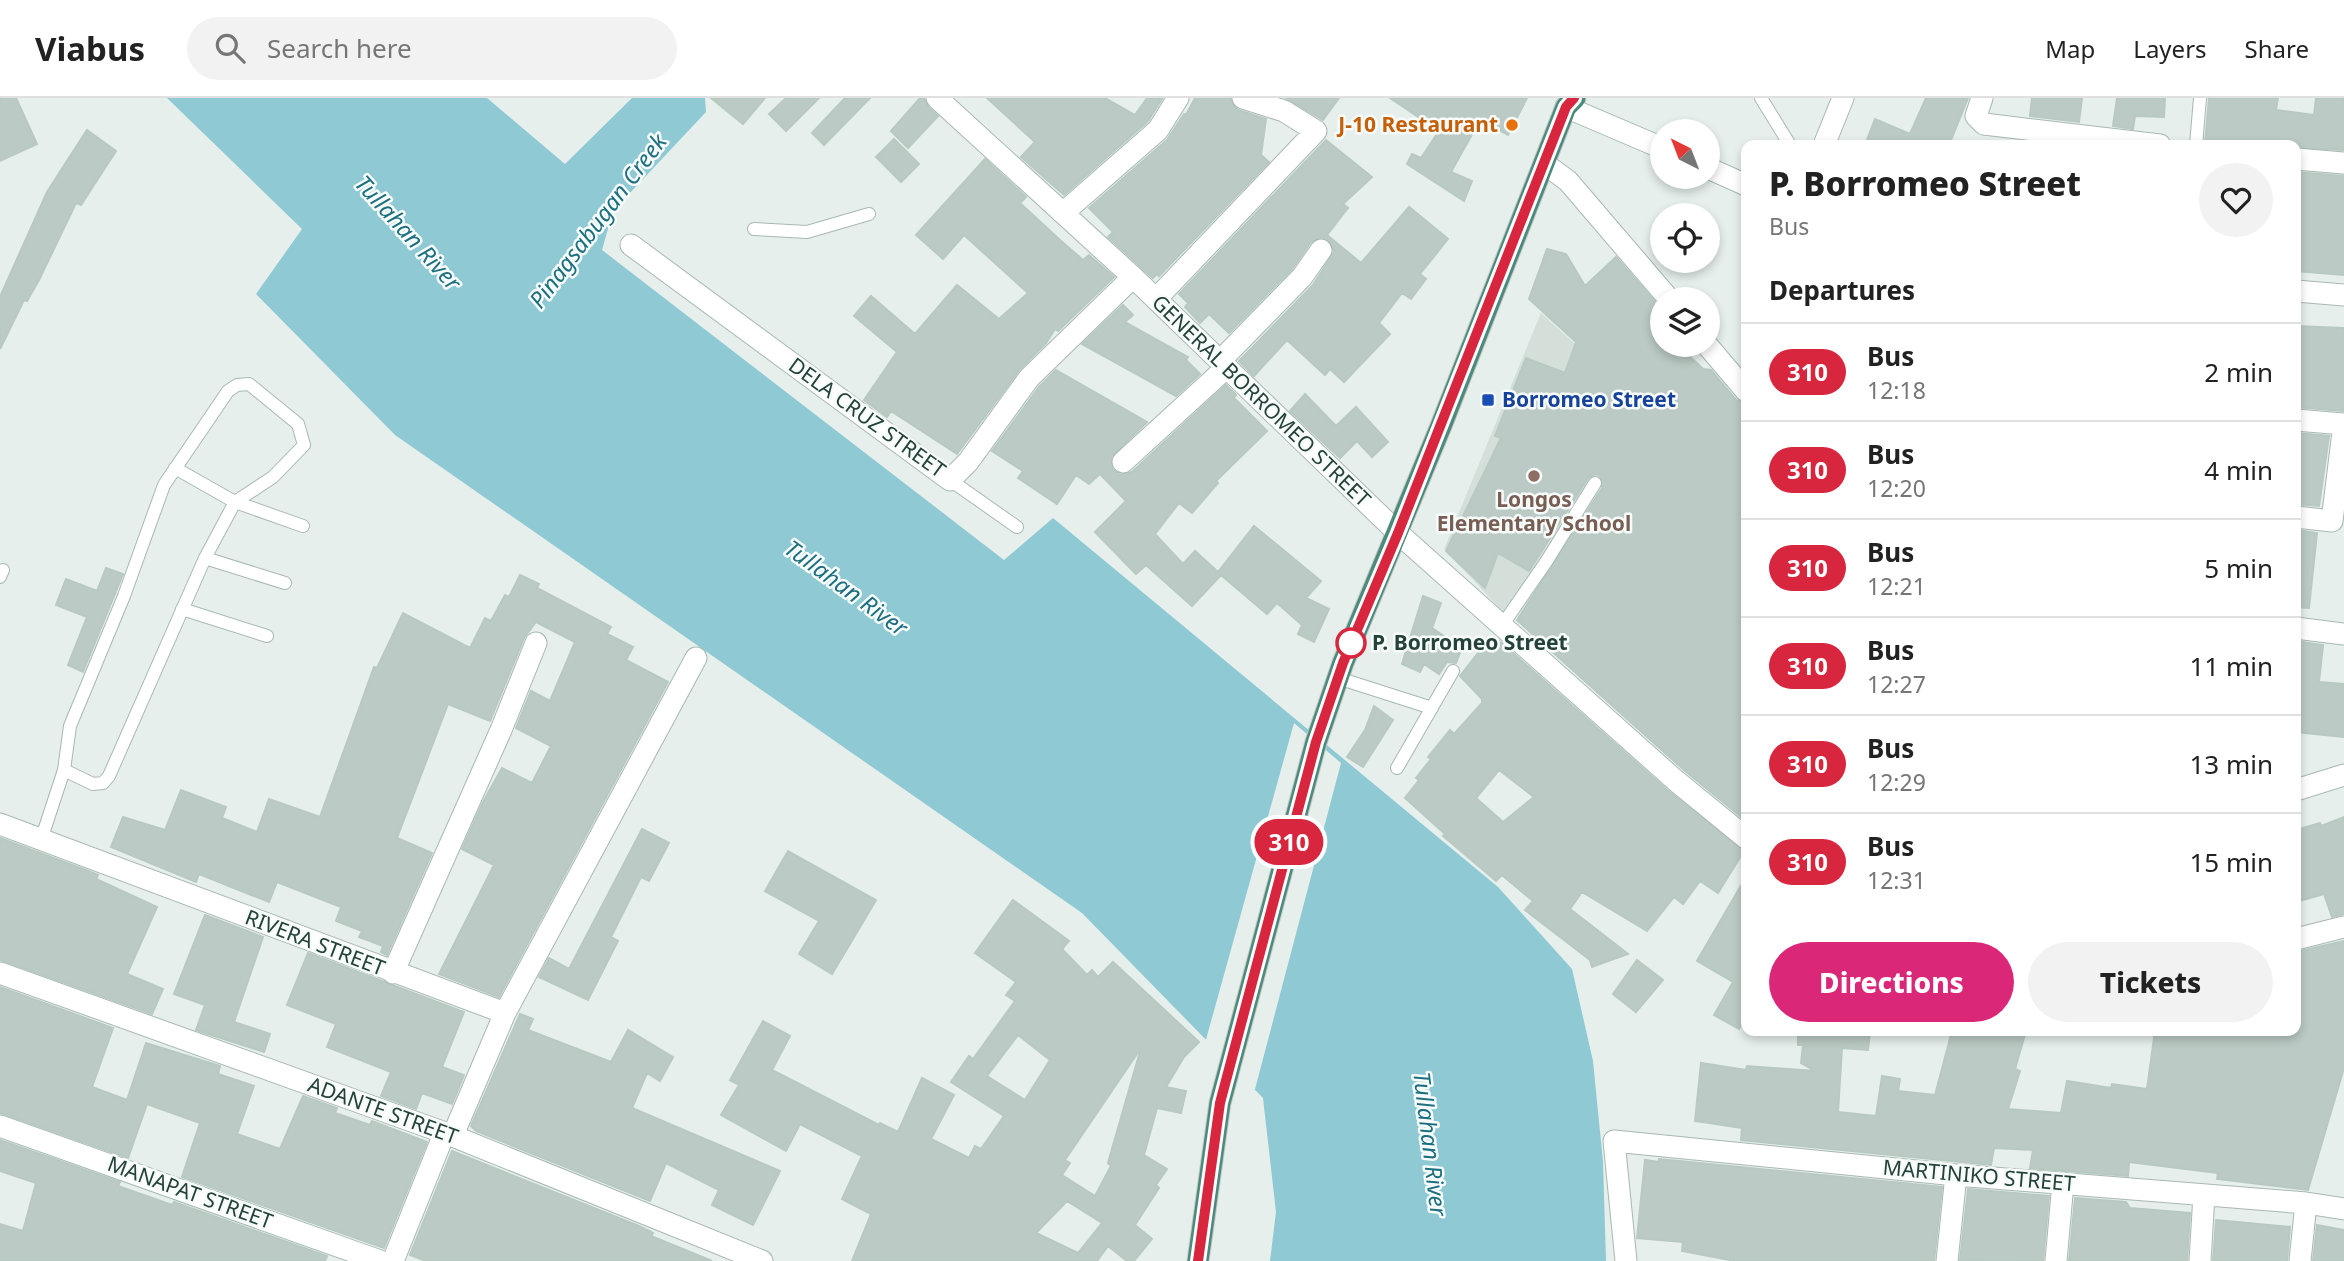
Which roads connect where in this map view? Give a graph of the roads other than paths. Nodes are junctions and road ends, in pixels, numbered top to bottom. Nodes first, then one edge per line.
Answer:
1 (937, 98) edge
2 (1178, 98) edge
3 (1243, 98) edge
4 (1761, 98) edge
5 (1843, 98) edge
6 (1982, 98) edge
7 (2200, 98) edge
8 (1569, 101) edge
9 (1787, 140) edge
10 (1826, 140) edge
11 (2118, 140) edge
12 (2196, 140) edge
13 (1650, 142) edge
14 (2301, 159) edge
15 (2344, 163) edge
16 (1545, 164) junction
17 (1720, 173) edge
18 (1741, 183) edge
19 (1063, 213) junction
20 (869, 214) dead end
21 (754, 229) dead end
22 (631, 245) dead end
23 (1321, 250) dead end
24 (1133, 277) junction
25 (1659, 287) edge
26 (2301, 291) edge
27 (2344, 295) edge
28 (1156, 299) junction
29 (1717, 357) edge
30 (1224, 364) junction
31 (1741, 385) edge
32 (2301, 420) edge
33 (2344, 424) edge
34 (1124, 462) dead end
35 (176, 468) junction
36 (950, 480) junction
37 (1595, 483) dead end
38 (235, 502) junction
39 (2301, 518) edge
40 (303, 526) dead end
41 (1017, 527) dead end
42 (1398, 533) junction
43 (205, 558) junction
44 (285, 583) dead end
45 (183, 609) junction
46 (1501, 627) junction
47 (2301, 629) edge
48 (2344, 634) edge
49 (267, 636) dead end
50 (536, 643) dead end
51 (696, 658) dead end
52 (1452, 671) dead end
53 (1338, 678) junction
54 (1432, 708) junction
55 (1397, 768) dead end
56 (64, 770) junction
57 (2344, 775) edge
58 (2301, 788) edge
59 (0, 824) edge
60 (1741, 834) edge
61 (41, 840) junction
62 (2344, 927) edge
63 (2301, 938) edge
64 (0, 973) edge
65 (393, 973) junction
66 (505, 1013) junction
67 (0, 1126) edge
68 (448, 1134) junction
69 (1956, 1175) junction
70 (2063, 1183) junction
71 (2204, 1195) junction
72 (2306, 1203) junction
73 (2344, 1209) edge
74 (338, 1254) edge
75 (380, 1261) edge
76 (393, 1261) edge
77 (762, 1261) edge
78 (1198, 1261) edge
79 (1626, 1261) edge
80 (1947, 1261) edge
81 (2056, 1261) edge
82 (2200, 1261) edge
83 (2300, 1261) edge

1 - 19 street, GENERAL BORROMEO STREET
2 - 19 street
3 - 28 street
4 - 9 lane
5 - 10 street
6 - 11 street
7 - 12 lane
8 - 13 street
8 - 16 highway
14 - 15 street
16 - 25 street
16 - 42 highway
17 - 18 street
19 - 24 street, GENERAL BORROMEO STREET
20 - 21 lane
22 - 36 street, DELA CRUZ STREET
23 - 30 street
24 - 28 street, GENERAL BORROMEO STREET
24 - 36 street, DELA CRUZ STREET
26 - 27 street
28 - 30 street, GENERAL BORROMEO STREET
29 - 31 street
30 - 34 street
30 - 42 street, GENERAL BORROMEO STREET
32 - 33 street
33 - 39 street
35 - 38 lane
35 - 38 lane
35 - 56 lane
36 - 41 lane
37 - 46 lane
38 - 40 lane
38 - 43 lane
42 - 46 street, GENERAL BORROMEO STREET
42 - 53 highway
43 - 44 lane
43 - 45 lane
45 - 49 lane
45 - 56 lane
46 - 60 street, GENERAL BORROMEO STREET
47 - 48 street
50 - 65 street
51 - 66 street
52 - 54 lane
53 - 54 lane
53 - 78 highway
54 - 55 lane
56 - 61 lane
57 - 58 street
59 - 61 street, RIVERA STREET
61 - 65 street, RIVERA STREET
62 - 63 street
64 - 68 street, ADANTE STREET
65 - 66 street, RIVERA STREET
66 - 68 street
67 - 74 street, MANAPAT STREET
68 - 76 street
68 - 77 street, ADANTE STREET
69 - 70 street, MARTINIKO STREET
69 - 79 street, MARTINIKO STREET
69 - 80 street
70 - 71 street, MARTINIKO STREET
70 - 81 street
71 - 72 street, MARTINIKO STREET
71 - 82 street
72 - 73 street, MARTINIKO STREET
72 - 83 street
74 - 75 street, MANAPAT STREET

